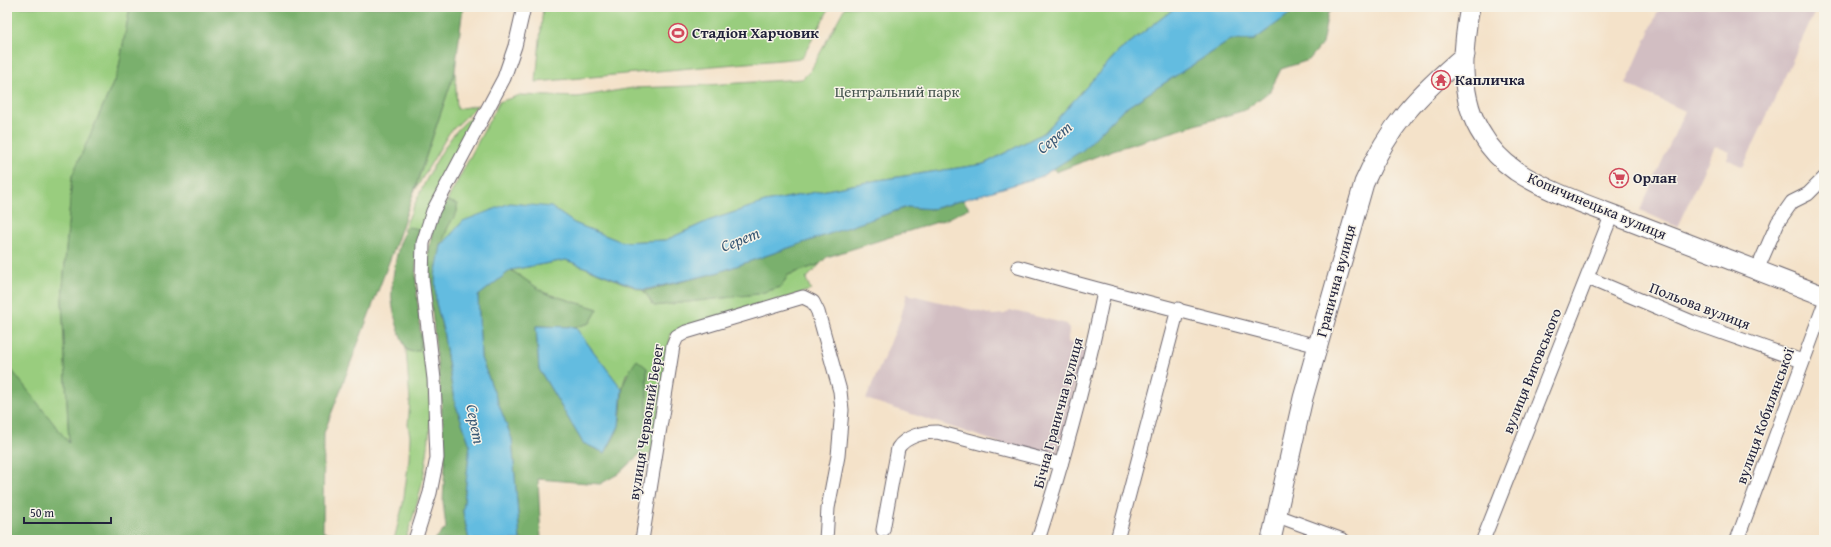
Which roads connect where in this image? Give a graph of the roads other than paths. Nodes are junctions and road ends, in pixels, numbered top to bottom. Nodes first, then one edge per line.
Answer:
1 (524, 7) edge
2 (1470, 7) edge
3 (1465, 55) junction
4 (1824, 178) edge
5 (1612, 214) junction
6 (1018, 267) dead end
7 (1757, 270) junction
8 (1588, 278) junction
9 (1104, 292) junction
10 (1824, 296) edge
11 (1824, 305) edge
12 (1178, 309) junction
13 (1318, 346) junction
14 (1802, 361) junction
15 (1061, 464) junction
16 (1276, 515) junction
17 (883, 530) dead end
18 (416, 540) edge
19 (642, 540) edge
20 (826, 540) edge
21 (1038, 540) edge
22 (1117, 540) edge
23 (1270, 540) edge
24 (1343, 540) edge
25 (1483, 540) edge
26 (1737, 540) edge

1 - 18 street
2 - 3 street, Копичинецька вулиця
3 - 5 street, Копичинецька вулиця
3 - 13 street, Гранична вулиця
4 - 7 street
5 - 7 street, Копичинецька вулиця
5 - 8 street, вулиця Виговського
6 - 9 street
7 - 10 street, Копичинецька вулиця
8 - 14 street, Польова вулиця
8 - 25 street, вулиця Виговського
9 - 12 street
9 - 15 street, Бічна Гранична вулиця
11 - 14 street, вулиця Кобилянської
12 - 13 street
12 - 22 street
13 - 16 street, Гранична вулиця
14 - 26 street, вулиця Кобилянської
15 - 17 street
15 - 21 street, Бічна Гранична вулиця
16 - 23 street, Гранична вулиця
16 - 24 street
19 - 20 street, вулиця Червоний Берег

